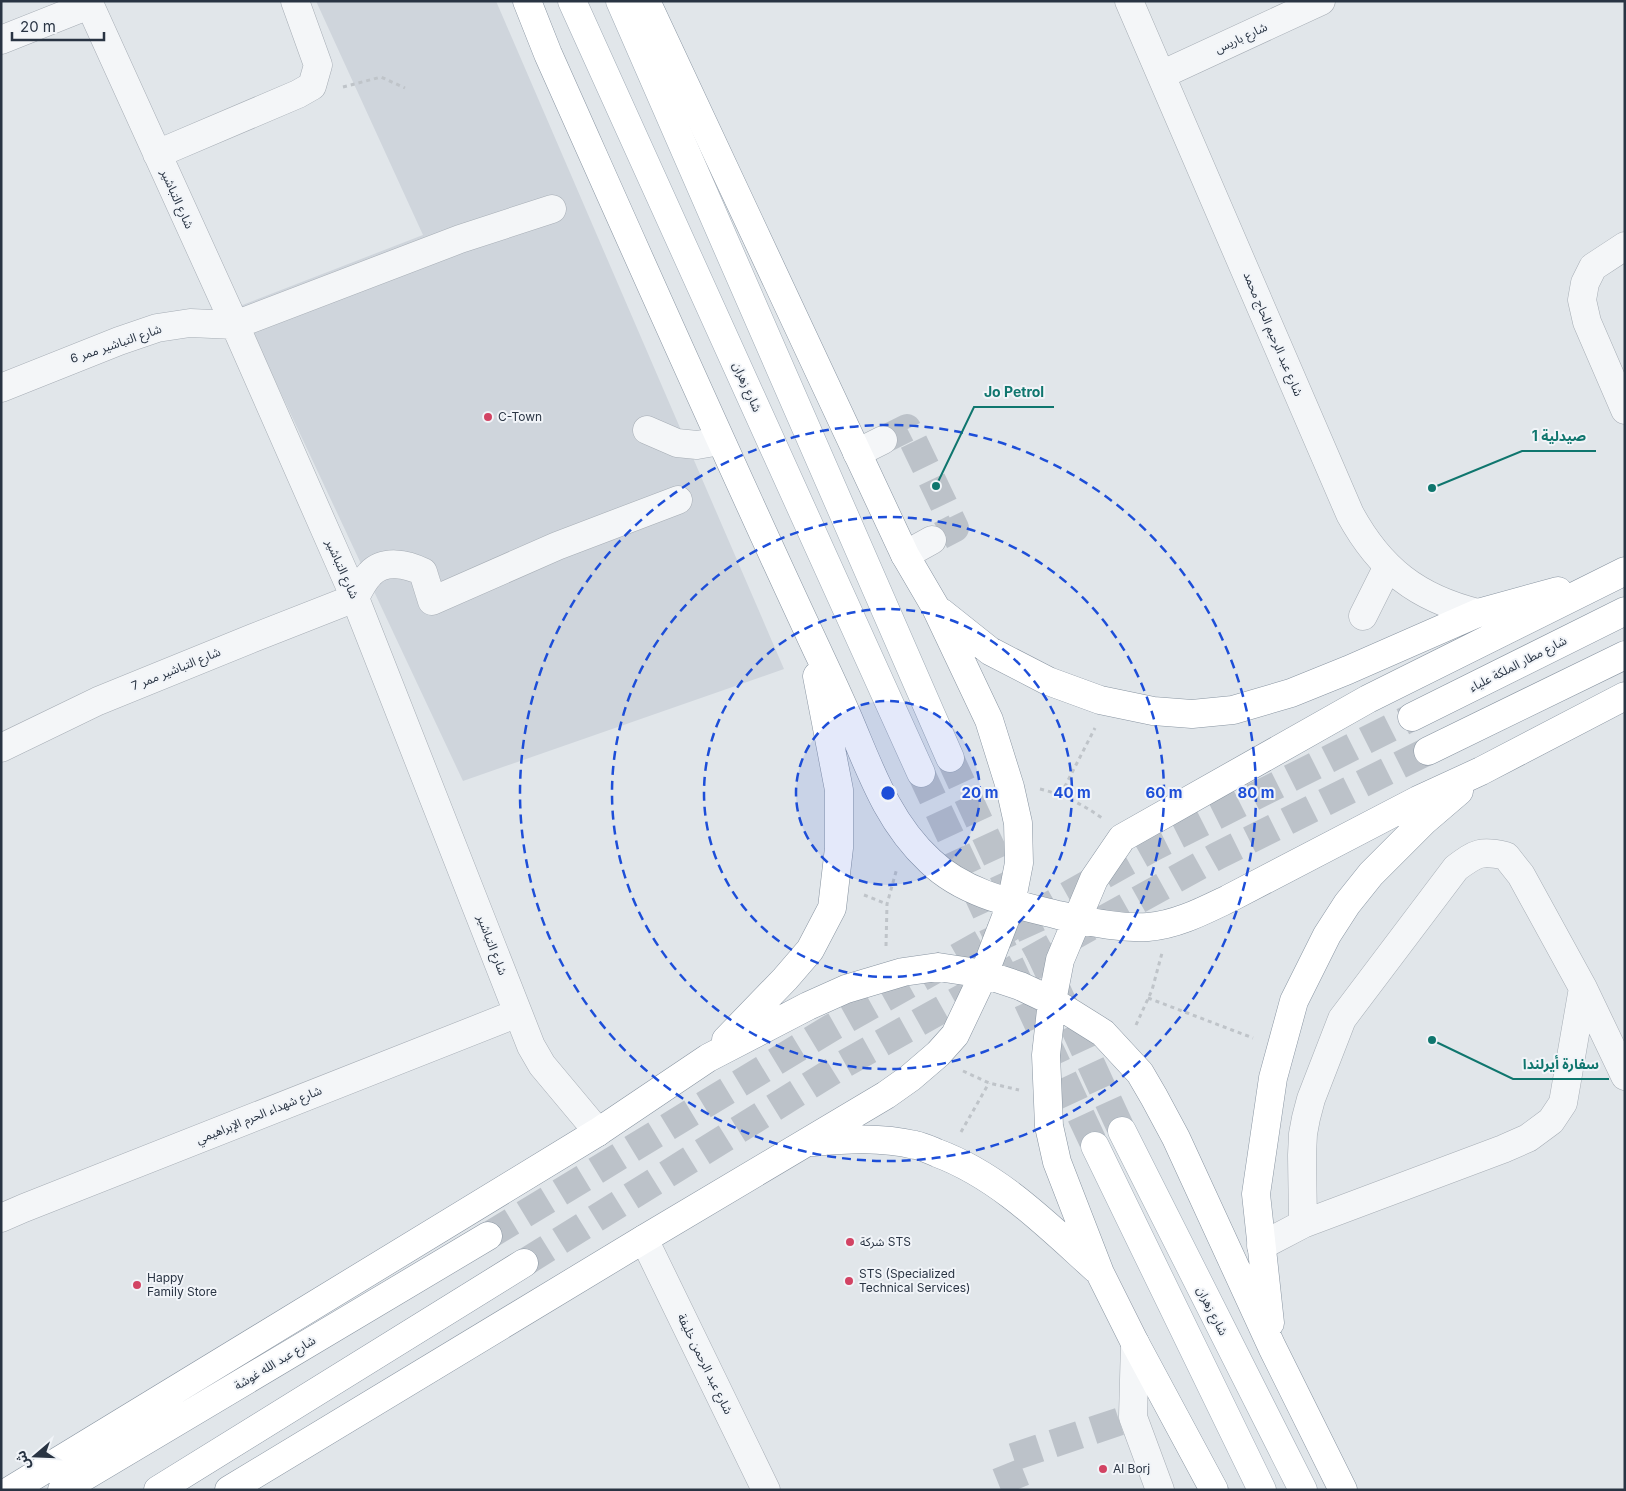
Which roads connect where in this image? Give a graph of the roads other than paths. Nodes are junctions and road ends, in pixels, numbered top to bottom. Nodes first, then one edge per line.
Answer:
1 (295, 1) edge
2 (527, 1) edge
3 (572, 1) edge
4 (620, 1) edge
5 (646, 1) edge
6 (1129, 1) edge
7 (1321, 1) edge
8 (89, 3) edge
9 (1, 40) edge
10 (1161, 75) junction
11 (157, 154) junction
12 (552, 209) dead end
13 (1625, 246) edge
14 (235, 325) junction
15 (1, 388) edge
16 (1625, 410) edge
17 (647, 430) dead end
18 (883, 440) tunnel mouth
19 (720, 441) junction
20 (857, 454) junction
21 (678, 500) dead end
22 (932, 540) tunnel mouth
23 (905, 555) junction
24 (1388, 566) junction
25 (1625, 571) edge
26 (1596, 585) junction
27 (355, 598) junction
28 (936, 608) junction
29 (1625, 610) edge
30 (1478, 613) junction
31 (1362, 616) dead end
32 (806, 626) junction
33 (1625, 655) edge
34 (1625, 696) edge
35 (1412, 717) tunnel mouth
36 (1, 748) edge
37 (1428, 751) tunnel mouth
38 (950, 758) tunnel mouth
39 (1481, 771) junction
40 (921, 773) tunnel mouth
41 (1011, 904) junction
42 (1078, 919) junction
43 (984, 974) junction
44 (1583, 988) junction
45 (1052, 1001) junction
46 (518, 1013) junction
47 (708, 1058) junction
48 (1625, 1076) edge
49 (1122, 1131) tunnel mouth
50 (598, 1132) junction
51 (806, 1142) junction
52 (1095, 1146) tunnel mouth
53 (1, 1218) edge
54 (1303, 1224) junction
55 (488, 1236) tunnel mouth
56 (644, 1238) junction
57 (1261, 1246) junction
58 (524, 1263) tunnel mouth
59 (1100, 1273) junction
60 (1135, 1342) junction
61 (1272, 1347) junction
62 (11, 1490) edge
63 (62, 1490) edge
64 (158, 1490) edge
65 (229, 1490) edge
66 (766, 1490) edge
67 (1160, 1490) edge
68 (1214, 1490) edge
69 (1262, 1490) edge
70 (1303, 1490) edge
71 (1343, 1490) edge

1 - 11 street
2 - 19 main road
3 - 40 main road, شارع زهران
4 - 38 main road
5 - 20 main road
6 - 10 street, شارع عبد الرحيم الحاج محمد
7 - 10 street, شارع باريس
8 - 9 street
8 - 11 street, شارع التباشير
10 - 24 street, شارع عبد الرحيم الحاج محمد
11 - 14 street, شارع التباشير
12 - 14 street
13 - 16 street
14 - 15 street, شارع التباشير ممر 6
14 - 27 street, شارع التباشير
17 - 19 street
18 - 20 street
19 - 32 main road
20 - 23 main road
21 - 27 street
22 - 23 street
23 - 28 main road
24 - 30 street, شارع عبد الرحيم الحاج محمد
24 - 31 street
25 - 26 main road
26 - 30 main road
26 - 42 main road
27 - 36 street, شارع التباشير ممر 7
27 - 46 street, شارع التباشير
28 - 30 main road
28 - 41 main road
29 - 35 main road, شارع مطار الملكة علياء
32 - 41 main road
32 - 47 main road
33 - 37 main road
34 - 39 main road
39 - 42 main road
39 - 57 main road
41 - 42 main road
41 - 43 main road
42 - 45 main road
43 - 45 main road
43 - 47 main road
43 - 51 main road
44 - 48 street
44 - 54 street
44 - 54 street
45 - 59 main road
45 - 61 main road
46 - 50 street, شارع التباشير
46 - 53 street, شارع شهداء الحرم الإبراهيمي
47 - 50 main road
49 - 70 main road, شارع زهران
50 - 62 main road
51 - 56 main road
51 - 59 main road
52 - 69 main road
54 - 57 street
55 - 63 main road, شارع عبد الله غوشة
56 - 65 main road
56 - 66 street, شارع عبد الرحمن خليفة
57 - 61 main road
58 - 64 main road
59 - 60 main road
60 - 67 street
60 - 68 main road
61 - 71 main road

